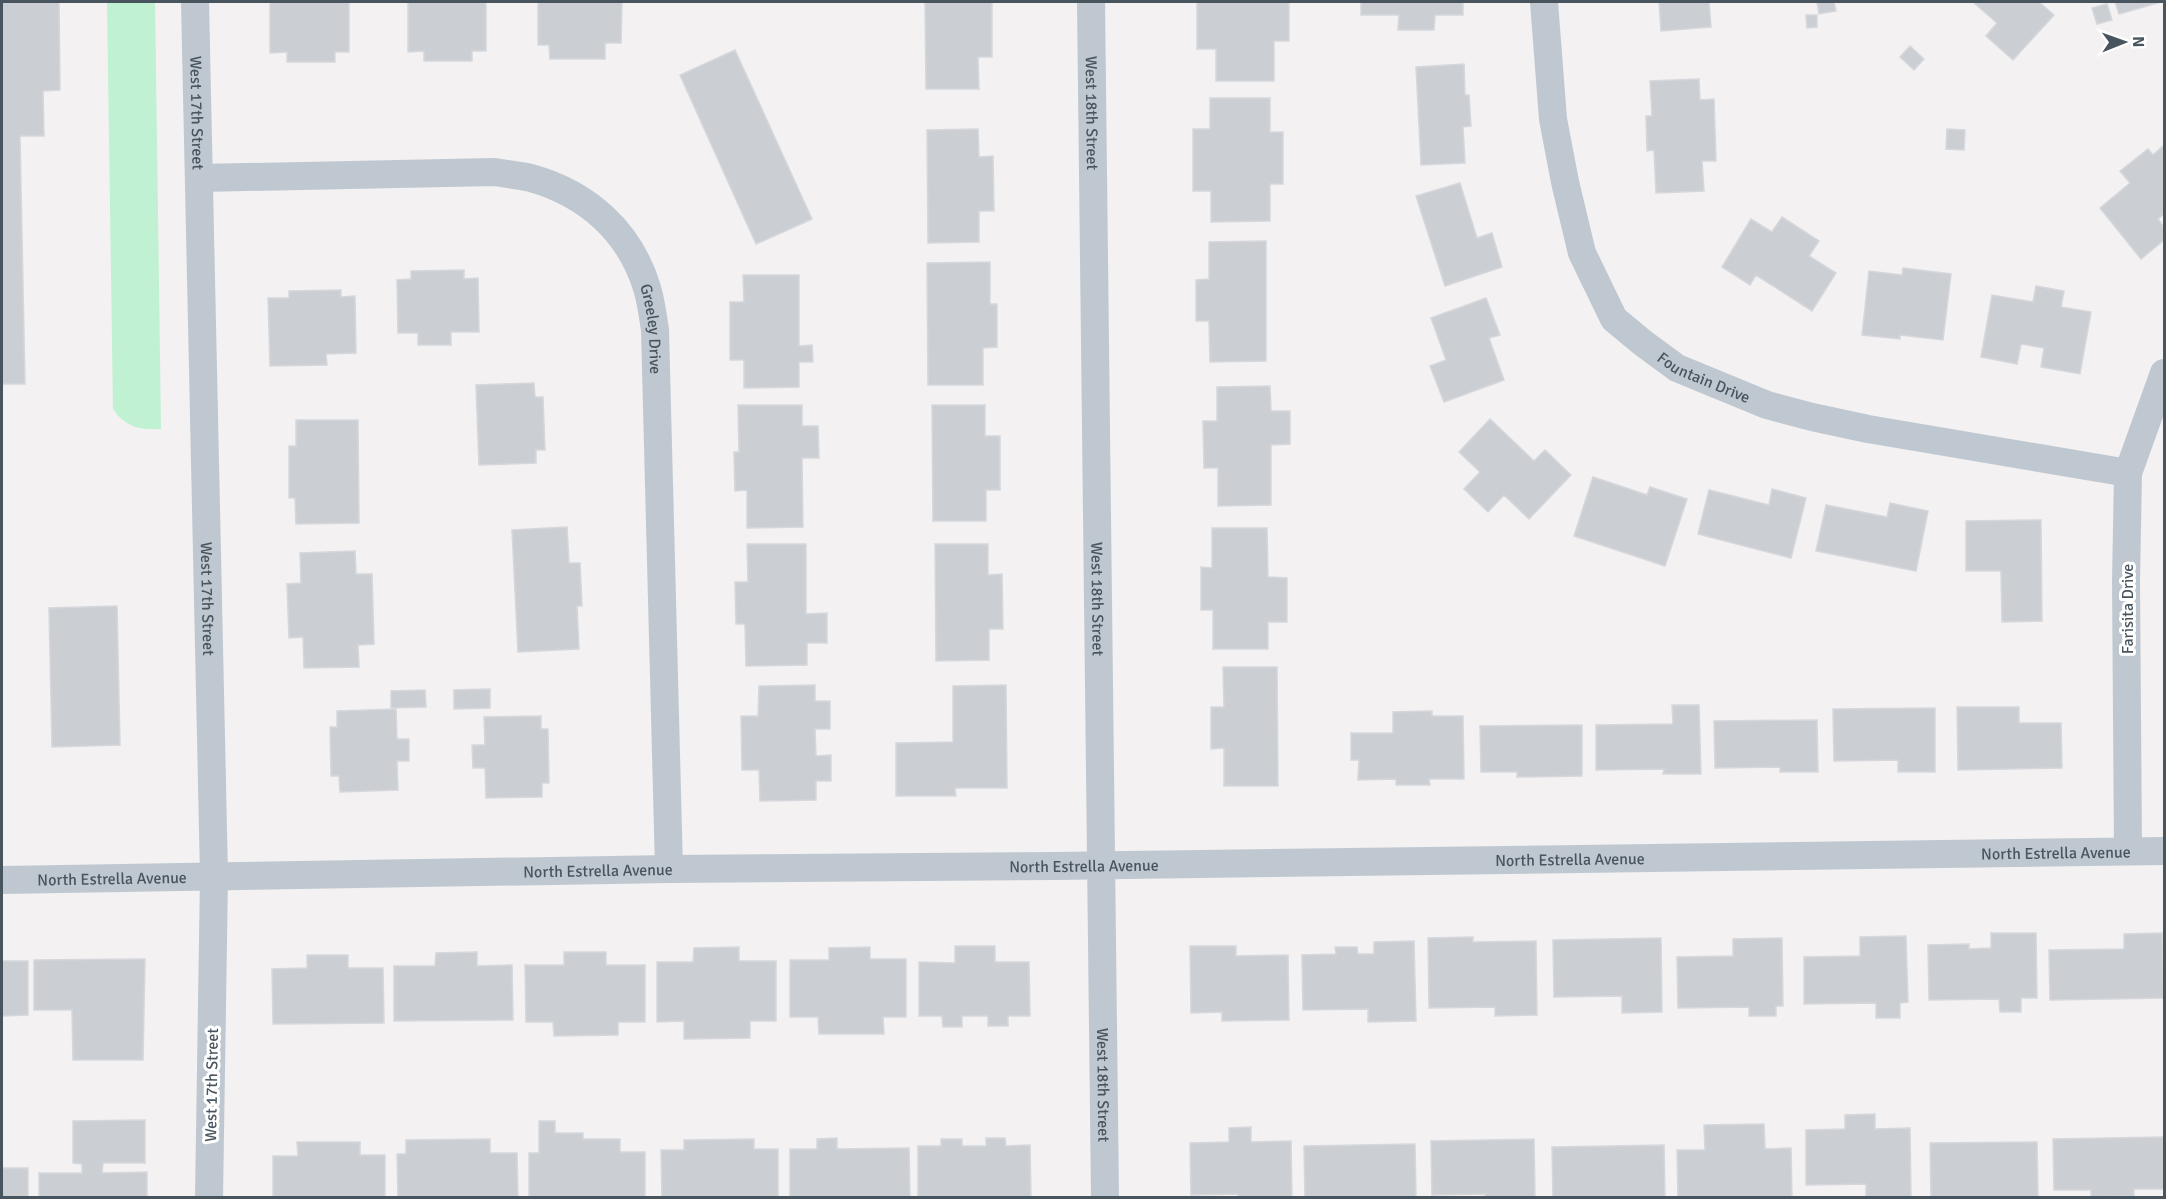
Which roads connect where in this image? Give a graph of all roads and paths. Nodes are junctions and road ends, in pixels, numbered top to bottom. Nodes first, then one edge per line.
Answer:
1 (195, 2) edge
2 (1091, 2) edge
3 (1544, 2) edge
4 (200, 178) junction
5 (2164, 373) edge
6 (2128, 473) junction
7 (2128, 851) junction
8 (2164, 851) edge
9 (1101, 865) junction
10 (669, 868) junction
11 (214, 876) junction
12 (2, 879) edge
13 (209, 1197) edge
14 (1105, 1197) edge

1 - 4 street, West 17th Street
2 - 9 street, West 18th Street
3 - 6 street, Fountain Drive
4 - 10 street, Greeley Drive
4 - 11 street, West 17th Street
5 - 6 street, Farisita Drive
6 - 7 street, Farisita Drive
7 - 8 street, North Estrella Avenue
7 - 9 street, North Estrella Avenue
9 - 10 street, North Estrella Avenue
9 - 14 street, West 18th Street
10 - 11 street, North Estrella Avenue
11 - 12 street, North Estrella Avenue
11 - 13 street, West 17th Street

